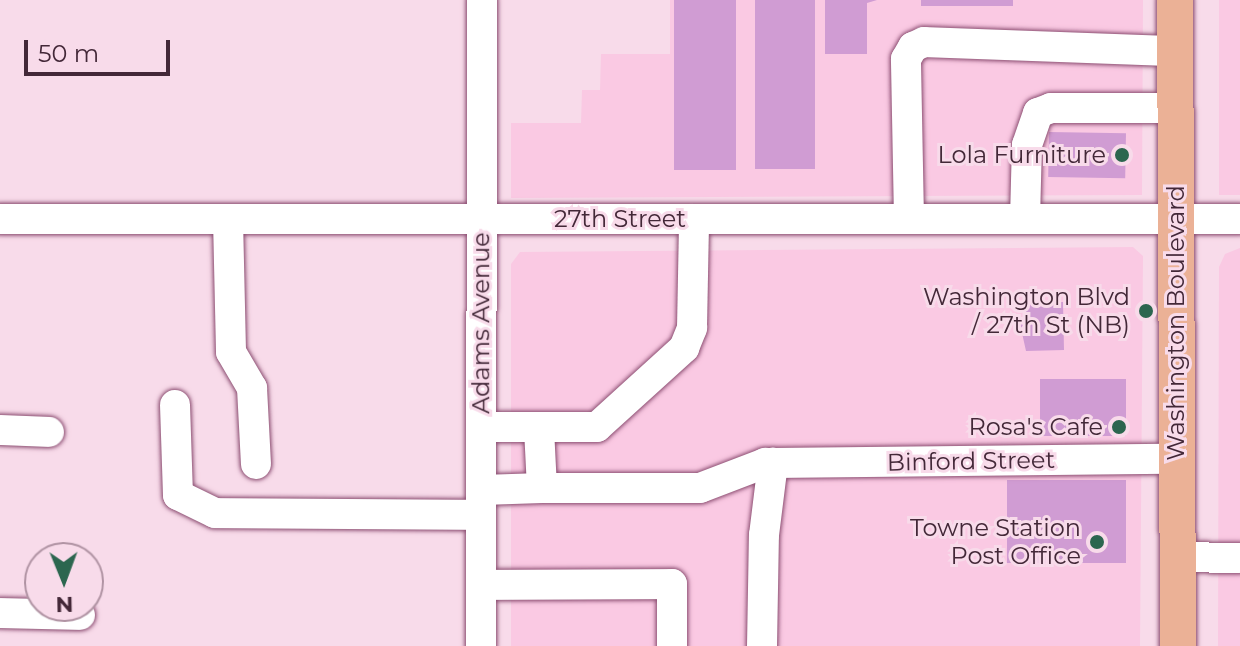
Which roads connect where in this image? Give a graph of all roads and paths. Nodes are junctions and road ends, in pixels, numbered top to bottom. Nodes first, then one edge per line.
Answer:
1 (482, 0) edge
2 (1175, 0) edge
3 (1175, 51) junction
4 (1175, 108) junction
5 (0, 219) edge
6 (228, 219) junction
7 (481, 219) junction
8 (694, 219) junction
9 (909, 219) junction
10 (1025, 219) junction
11 (1175, 219) junction
12 (1240, 219) edge
13 (175, 405) dead end
14 (481, 427) junction
15 (539, 429) junction
16 (0, 430) edge
17 (49, 432) dead end
18 (1176, 459) junction
19 (769, 463) junction
20 (256, 464) dead end
21 (542, 488) junction
22 (482, 502) junction
23 (1177, 557) junction
24 (1240, 558) edge
25 (481, 585) junction
26 (0, 613) edge
27 (24, 614) edge
28 (481, 646) edge
29 (672, 646) edge
30 (762, 646) edge
31 (1178, 646) edge

1 - 7 street, Adams Avenue
2 - 3 main road, Washington Boulevard
3 - 4 main road, Washington Boulevard
3 - 9 street
4 - 10 street
4 - 11 main road, Washington Boulevard
5 - 6 street, 27th Street
6 - 7 street, 27th Street
6 - 20 street
7 - 8 street, 27th Street
7 - 14 street, Adams Avenue
8 - 9 street, 27th Street
8 - 15 street
9 - 10 street, 27th Street
10 - 11 street, 27th Street
11 - 12 street, 27th Street
11 - 18 main road, Washington Boulevard
13 - 22 street
14 - 15 street
14 - 22 street, Adams Avenue
15 - 21 street
16 - 17 street
18 - 19 street, Binford Street
18 - 23 main road, Washington Boulevard
19 - 21 street
19 - 30 street
21 - 22 street
22 - 25 street, Adams Avenue
23 - 24 street
23 - 31 main road, Washington Boulevard
25 - 28 street, Adams Avenue
25 - 29 street
26 - 27 street

